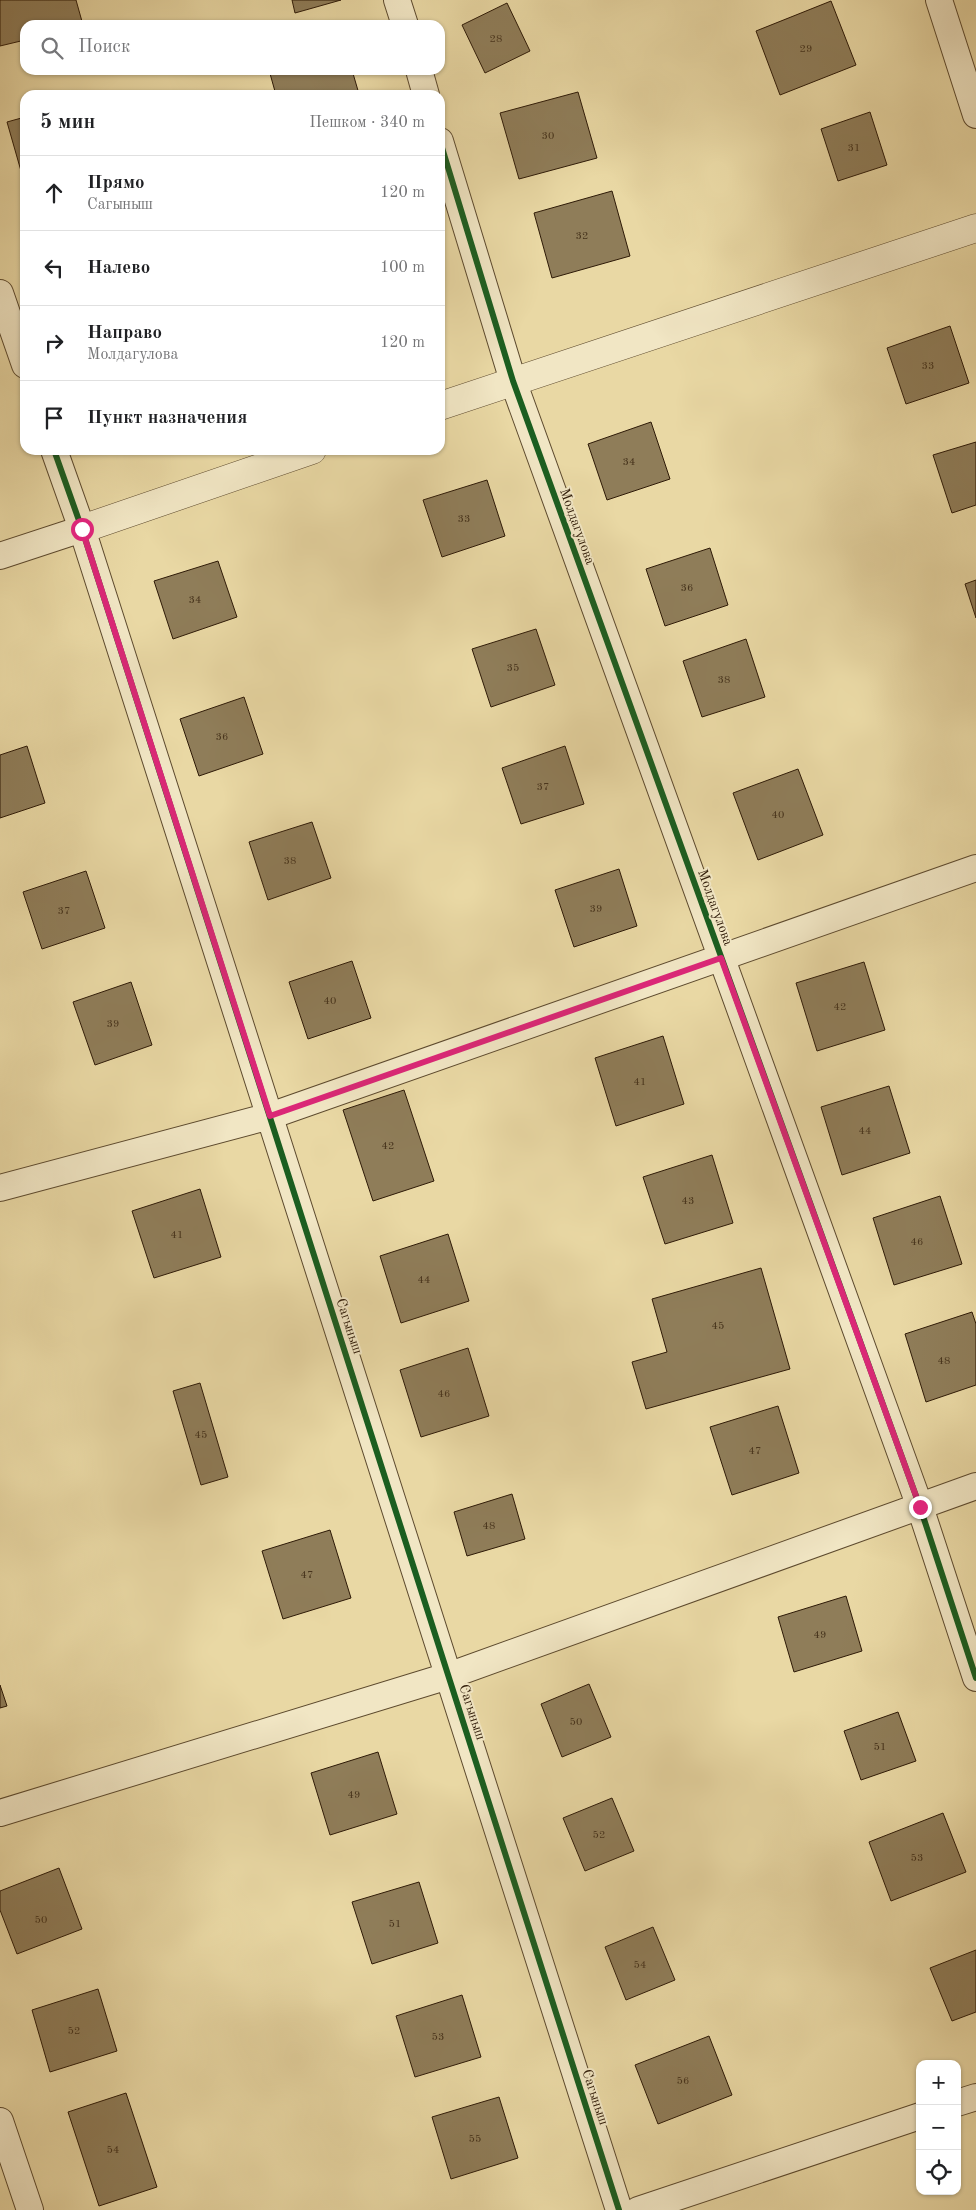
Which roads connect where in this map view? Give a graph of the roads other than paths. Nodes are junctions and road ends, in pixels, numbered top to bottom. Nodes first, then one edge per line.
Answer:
1 (397, 0) edge
2 (939, 0) edge
3 (403, 20) edge
4 (420, 75) edge
5 (424, 90) edge
6 (976, 115) edge
7 (445, 157) edge
8 (976, 228) edge
9 (0, 293) edge
10 (20, 351) edge
11 (513, 381) junction
12 (445, 404) edge
13 (56, 455) edge
14 (297, 455) edge
15 (82, 529) junction
16 (0, 556) edge
17 (976, 868) edge
18 (721, 958) junction
19 (270, 1116) junction
20 (0, 1188) edge
21 (976, 1486) edge
22 (920, 1507) junction
23 (448, 1676) junction
24 (976, 1678) edge
25 (0, 1813) edge
26 (976, 2097) edge
27 (961, 2102) edge
28 (916, 2117) edge
29 (0, 2121) edge
30 (30, 2210) edge
31 (619, 2210) edge
32 (638, 2210) edge

1 - 3 street
2 - 6 street
4 - 5 street
7 - 11 street, Молдагулова
8 - 11 street
9 - 10 street
11 - 12 street
11 - 18 street, Молдагулова
13 - 15 street, Сагыныш
14 - 15 street
15 - 16 street
15 - 19 street, Сагыныш
17 - 18 street
18 - 19 street
18 - 22 street, Молдагулова
19 - 20 street
19 - 23 street, Сагыныш
21 - 22 street
22 - 23 street
22 - 24 street, Молдагулова
23 - 25 street
23 - 31 street, Сагыныш
26 - 27 street
28 - 32 street
29 - 30 street

